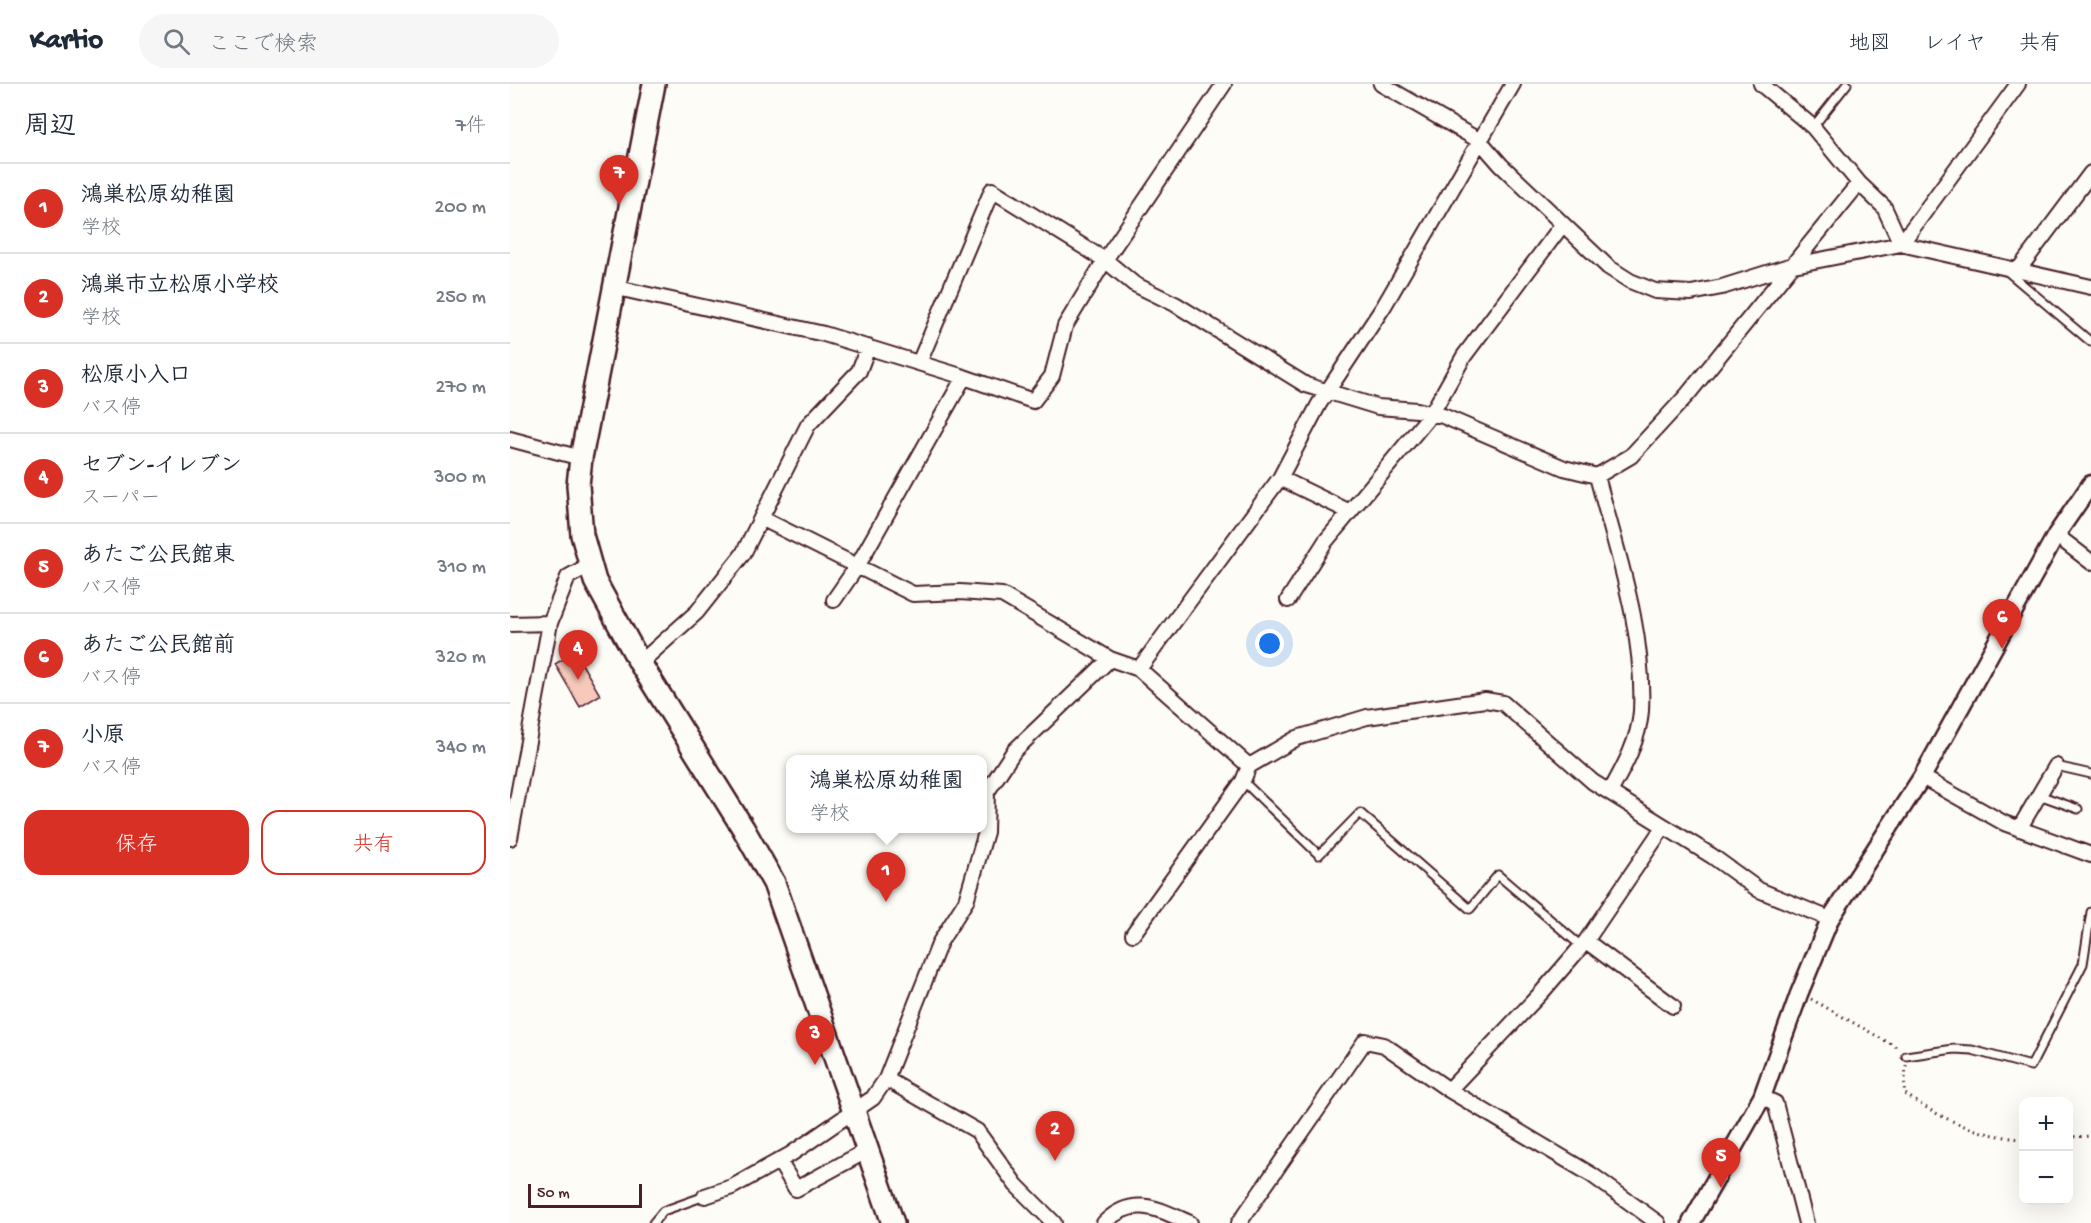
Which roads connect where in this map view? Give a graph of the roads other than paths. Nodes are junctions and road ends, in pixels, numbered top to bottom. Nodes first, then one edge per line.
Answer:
1 (654, 84) edge
2 (1224, 84) edge
3 (1381, 84) edge
4 (1513, 84) edge
5 (1761, 84) edge
6 (1847, 84) edge
7 (2018, 84) edge
8 (1813, 127) junction
9 (1480, 141) junction
10 (2091, 173) edge
11 (1859, 183) junction
12 (1563, 224) junction
13 (1901, 244) junction
14 (1105, 260) junction
15 (2001, 265) junction
16 (1789, 266) junction
17 (2019, 269) junction
18 (613, 287) junction
19 (2091, 287) edge
20 (2091, 342) edge
21 (868, 347) junction
22 (919, 363) junction
23 (964, 377) junction
24 (1329, 392) junction
25 (1432, 414) junction
26 (510, 439) edge
27 (581, 458) junction
28 (1597, 476) junction
29 (1280, 478) junction
30 (2091, 484) edge
31 (1350, 512) junction
32 (761, 518) junction
33 (2056, 535) junction
34 (2091, 562) edge
35 (591, 564) junction
36 (858, 565) junction
37 (834, 600) dead end
38 (1288, 600) dead end
39 (550, 623) junction
40 (510, 624) edge
41 (1110, 659) junction
42 (640, 663) junction
43 (1140, 669) junction
44 (1249, 766) junction
45 (2056, 766) joint
46 (2091, 774) edge
47 (1922, 777) junction
48 (1243, 781) junction
49 (987, 792) edge
50 (1611, 792) junction
51 (2039, 795) junction
52 (2078, 809) dead end
53 (1664, 826) junction
54 (2019, 829) junction
55 (986, 833) edge
56 (510, 838) edge
57 (2091, 855) edge
58 (2091, 912) edge
59 (1830, 919) junction
60 (1133, 934) dead end
61 (1584, 943) junction
62 (1673, 1006) dead end
63 (1906, 1056) road end
64 (886, 1079) junction
65 (1449, 1090) junction
66 (1762, 1097) junction
67 (855, 1113) junction
68 (868, 1150) junction
69 (778, 1161) junction
70 (705, 1196) joint
71 (653, 1223) edge
72 (892, 1223) edge
73 (1054, 1223) edge
74 (1104, 1223) edge
75 (1190, 1223) edge
76 (1239, 1223) edge
77 (1658, 1223) edge
78 (1691, 1223) edge
79 (1806, 1223) edge

1 - 18 main road
2 - 14 street
3 - 9 street
4 - 9 street
5 - 8 street
6 - 8 lane
7 - 13 street
8 - 11 street
9 - 12 street
9 - 24 street
10 - 17 street
11 - 13 street
11 - 16 street
12 - 16 street
12 - 25 street
13 - 15 street
13 - 16 street
14 - 22 street
14 - 23 street
14 - 24 street
15 - 17 street
15 - 20 lane
16 - 28 street
17 - 19 street
18 - 21 street
18 - 27 main road
21 - 22 street
21 - 32 street
22 - 23 street
23 - 36 street
24 - 25 street
24 - 29 street
25 - 28 street
25 - 31 street
26 - 27 street
27 - 35 main road
28 - 50 street
29 - 31 street
29 - 43 street
30 - 33 street
31 - 38 street
32 - 36 street
32 - 42 street
33 - 34 street
33 - 47 street
35 - 39 street
35 - 42 main road
36 - 37 street
36 - 41 street
39 - 40 street
39 - 56 street
41 - 43 street
41 - 49 street
42 - 67 main road
43 - 44 street
44 - 48 street
44 - 50 street
45 - 46 lane
45 - 51 street
47 - 54 street
47 - 59 street
48 - 60 street
48 - 61 lane
50 - 53 street
51 - 52 lane
51 - 54 street
53 - 59 street
53 - 61 street
54 - 57 street
55 - 64 street
58 - 63 lane
59 - 66 street
61 - 62 street
61 - 65 street
64 - 67 street
64 - 73 street
65 - 76 street
65 - 77 street
66 - 78 street
66 - 79 street
67 - 68 main road
67 - 69 street
68 - 69 street
68 - 72 main road
69 - 70 street
70 - 71 lane
74 - 75 street

